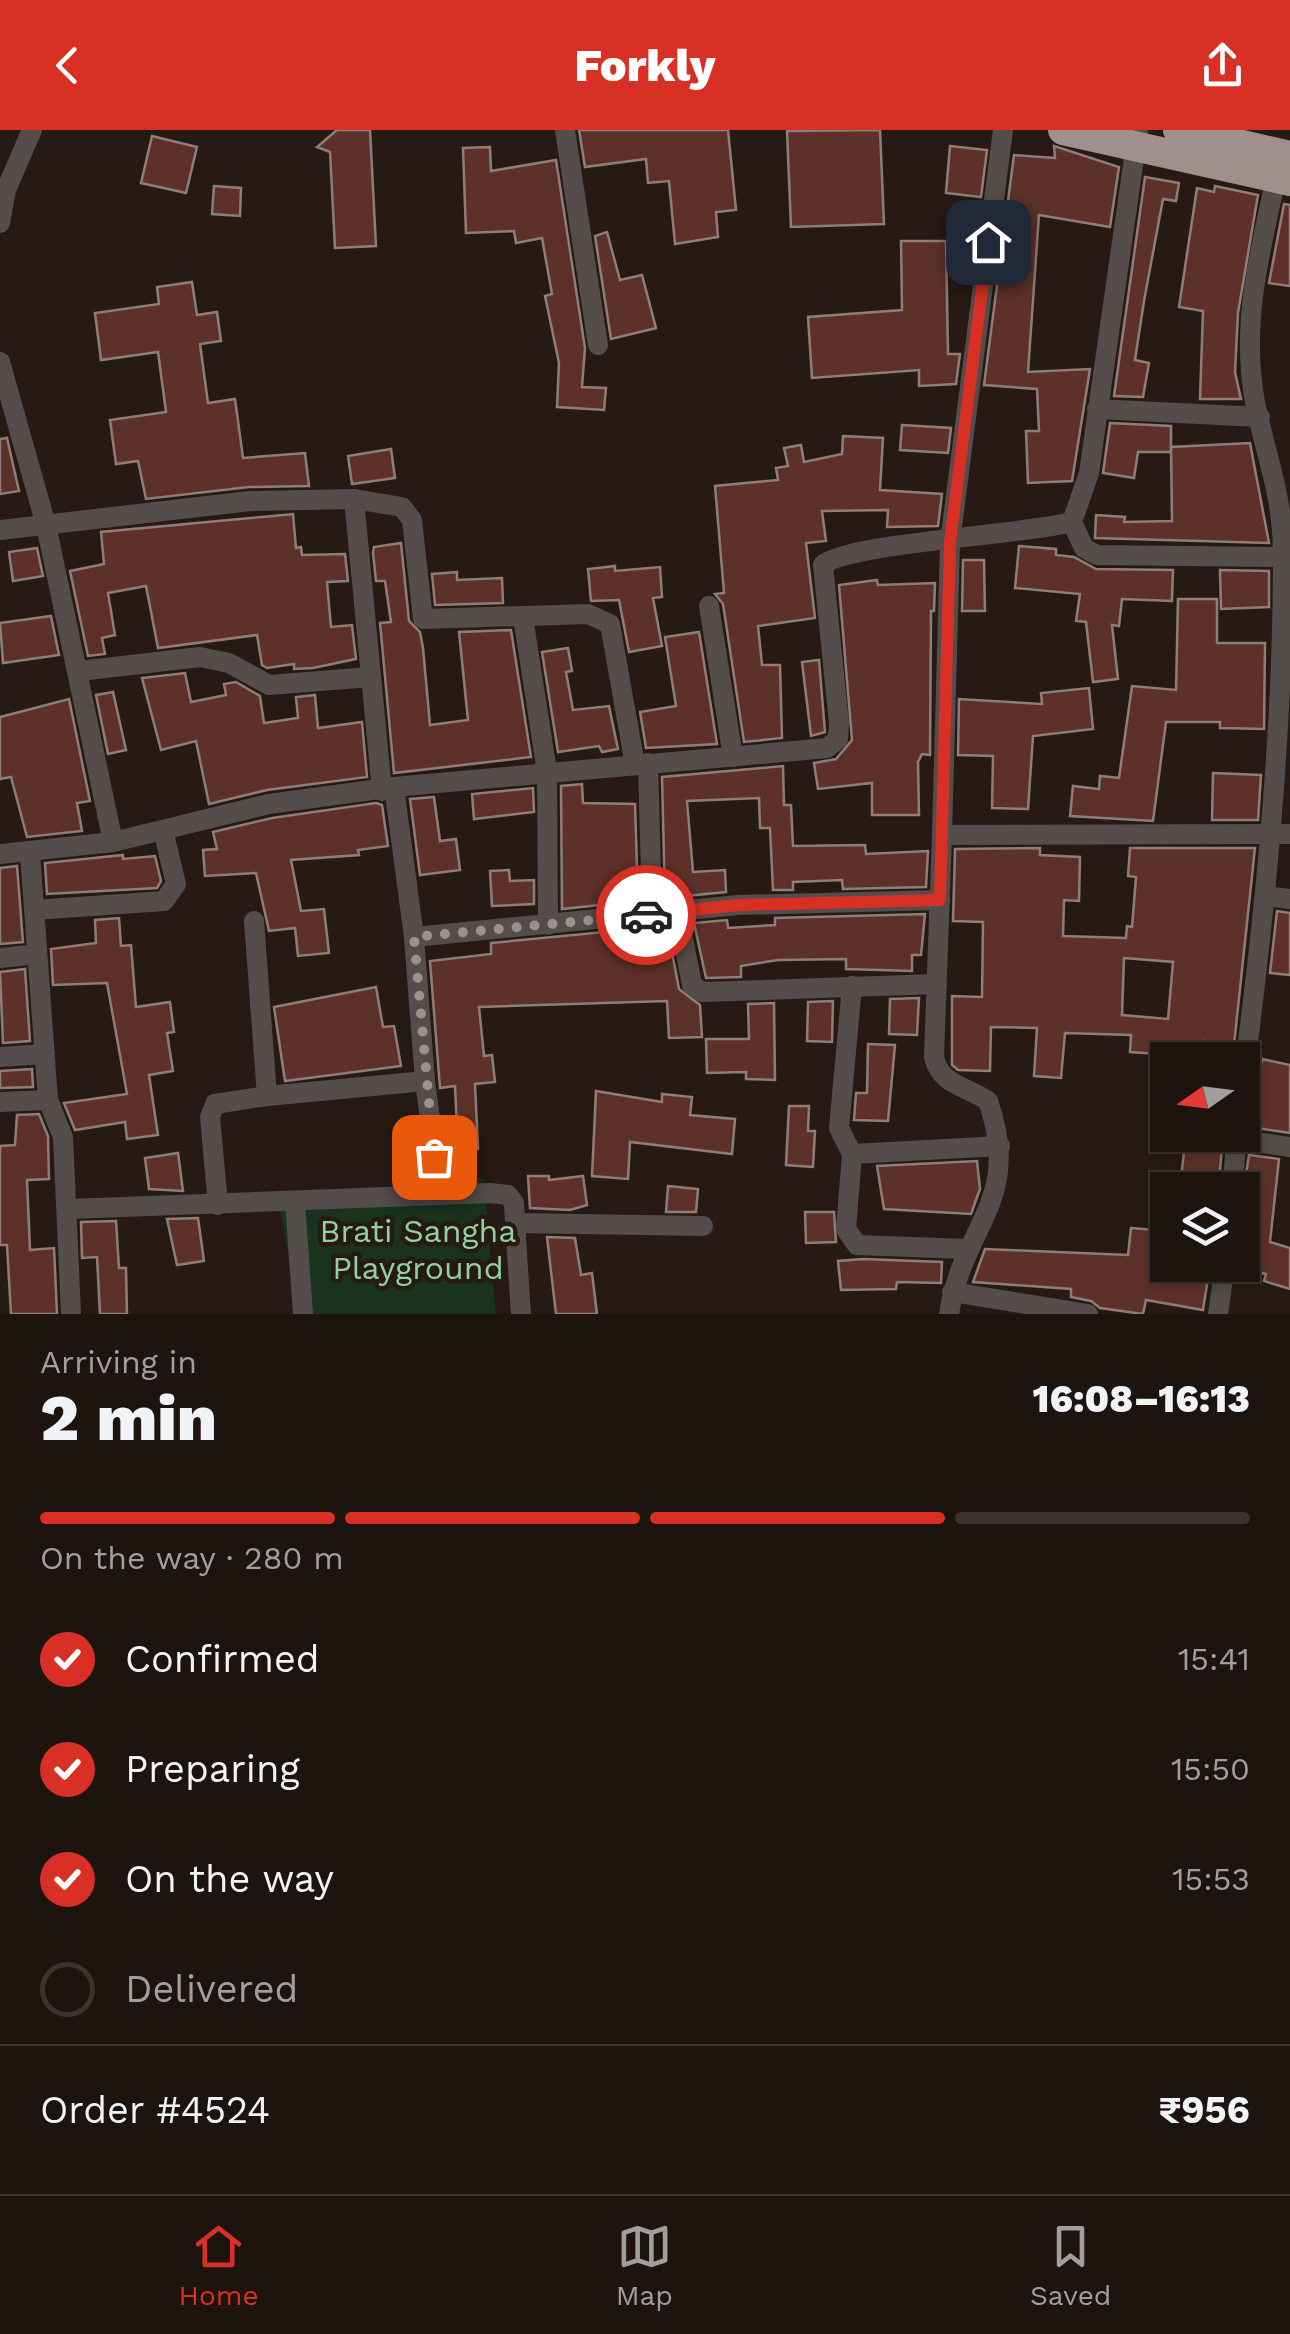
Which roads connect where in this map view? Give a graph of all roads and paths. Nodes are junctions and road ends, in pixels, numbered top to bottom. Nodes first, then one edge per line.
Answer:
1 (32, 130) edge
2 (565, 130) edge
3 (1003, 130) edge
4 (1063, 130) edge
5 (1178, 130) edge
6 (1136, 139) edge
7 (1284, 168) edge
8 (0, 223) edge
9 (598, 346) dead end
10 (0, 362) edge
11 (4, 392) edge
12 (1096, 408) junction
13 (1260, 416) junction
14 (1285, 498) edge
15 (354, 499) junction
16 (1072, 522) junction
17 (46, 525) junction
18 (0, 530) edge
19 (950, 542) junction
20 (1283, 557) junction
21 (709, 606) dead end
22 (522, 617) junction
23 (78, 671) junction
24 (370, 677) junction
25 (1283, 733) edge
26 (732, 757) junction
27 (641, 764) junction
28 (547, 772) junction
29 (388, 789) junction
30 (163, 830) junction
31 (1280, 834) edge
32 (942, 835) junction
33 (113, 842) junction
34 (30, 853) junction
35 (0, 854) edge
36 (1266, 896) junction
37 (1290, 899) edge
38 (940, 900) junction
39 (34, 910) junction
40 (678, 912) junction
41 (652, 914) junction
42 (254, 921) dead end
43 (548, 925) junction
44 (414, 937) junction
45 (37, 954) junction
46 (0, 958) edge
47 (937, 984) junction
48 (852, 986) junction
49 (1248, 1042) edge
50 (45, 1054) junction
51 (0, 1057) edge
52 (425, 1082) junction
53 (267, 1096) junction
54 (48, 1100) junction
55 (0, 1102) edge
56 (1260, 1141) edge
57 (1000, 1146) junction
58 (1290, 1147) edge
59 (852, 1154) junction
60 (440, 1194) junction
61 (295, 1202) junction
62 (218, 1204) junction
63 (69, 1209) junction
64 (515, 1223) junction
65 (704, 1226) dead end
66 (967, 1250) junction
67 (1223, 1282) edge
68 (950, 1303) edge
69 (71, 1314) edge
70 (303, 1314) edge
71 (521, 1314) edge
72 (1088, 1314) edge
73 (1218, 1314) edge

1 - 8 street
2 - 9 street
3 - 19 street
4 - 6 highway
5 - 7 highway
6 - 7 highway
6 - 12 street
7 - 13 street
10 - 11 street
11 - 17 street
12 - 13 street
12 - 16 street
13 - 14 street
14 - 20 street
15 - 17 street
15 - 22 street
15 - 24 street
16 - 19 street
16 - 20 street
17 - 18 street
17 - 23 street
19 - 26 street
19 - 32 street
20 - 25 street
21 - 26 street
22 - 27 street
22 - 28 street
23 - 24 street
23 - 33 street
24 - 29 street
25 - 31 street
26 - 27 street
27 - 28 street
27 - 41 street
28 - 29 street
28 - 43 street
29 - 30 street
29 - 44 street
30 - 33 street
30 - 39 street
31 - 32 street
31 - 36 street
32 - 38 street
33 - 34 street
34 - 35 street
34 - 39 street
36 - 37 street
36 - 49 street
38 - 40 street
38 - 47 street
39 - 45 street
40 - 41 street
40 - 48 street
41 - 43 street
42 - 53 street
43 - 44 street
44 - 52 street
45 - 46 street
45 - 50 street
47 - 48 street
47 - 57 street
48 - 59 street
50 - 51 street
50 - 54 street
52 - 53 street
52 - 60 street
53 - 62 street
54 - 55 street
54 - 63 street
56 - 58 street
57 - 59 street
57 - 66 street
59 - 66 street
60 - 61 street
60 - 64 street
61 - 62 street
61 - 70 street
62 - 63 street
63 - 69 street
64 - 65 street
64 - 71 street
66 - 68 street
67 - 73 street
68 - 72 street

